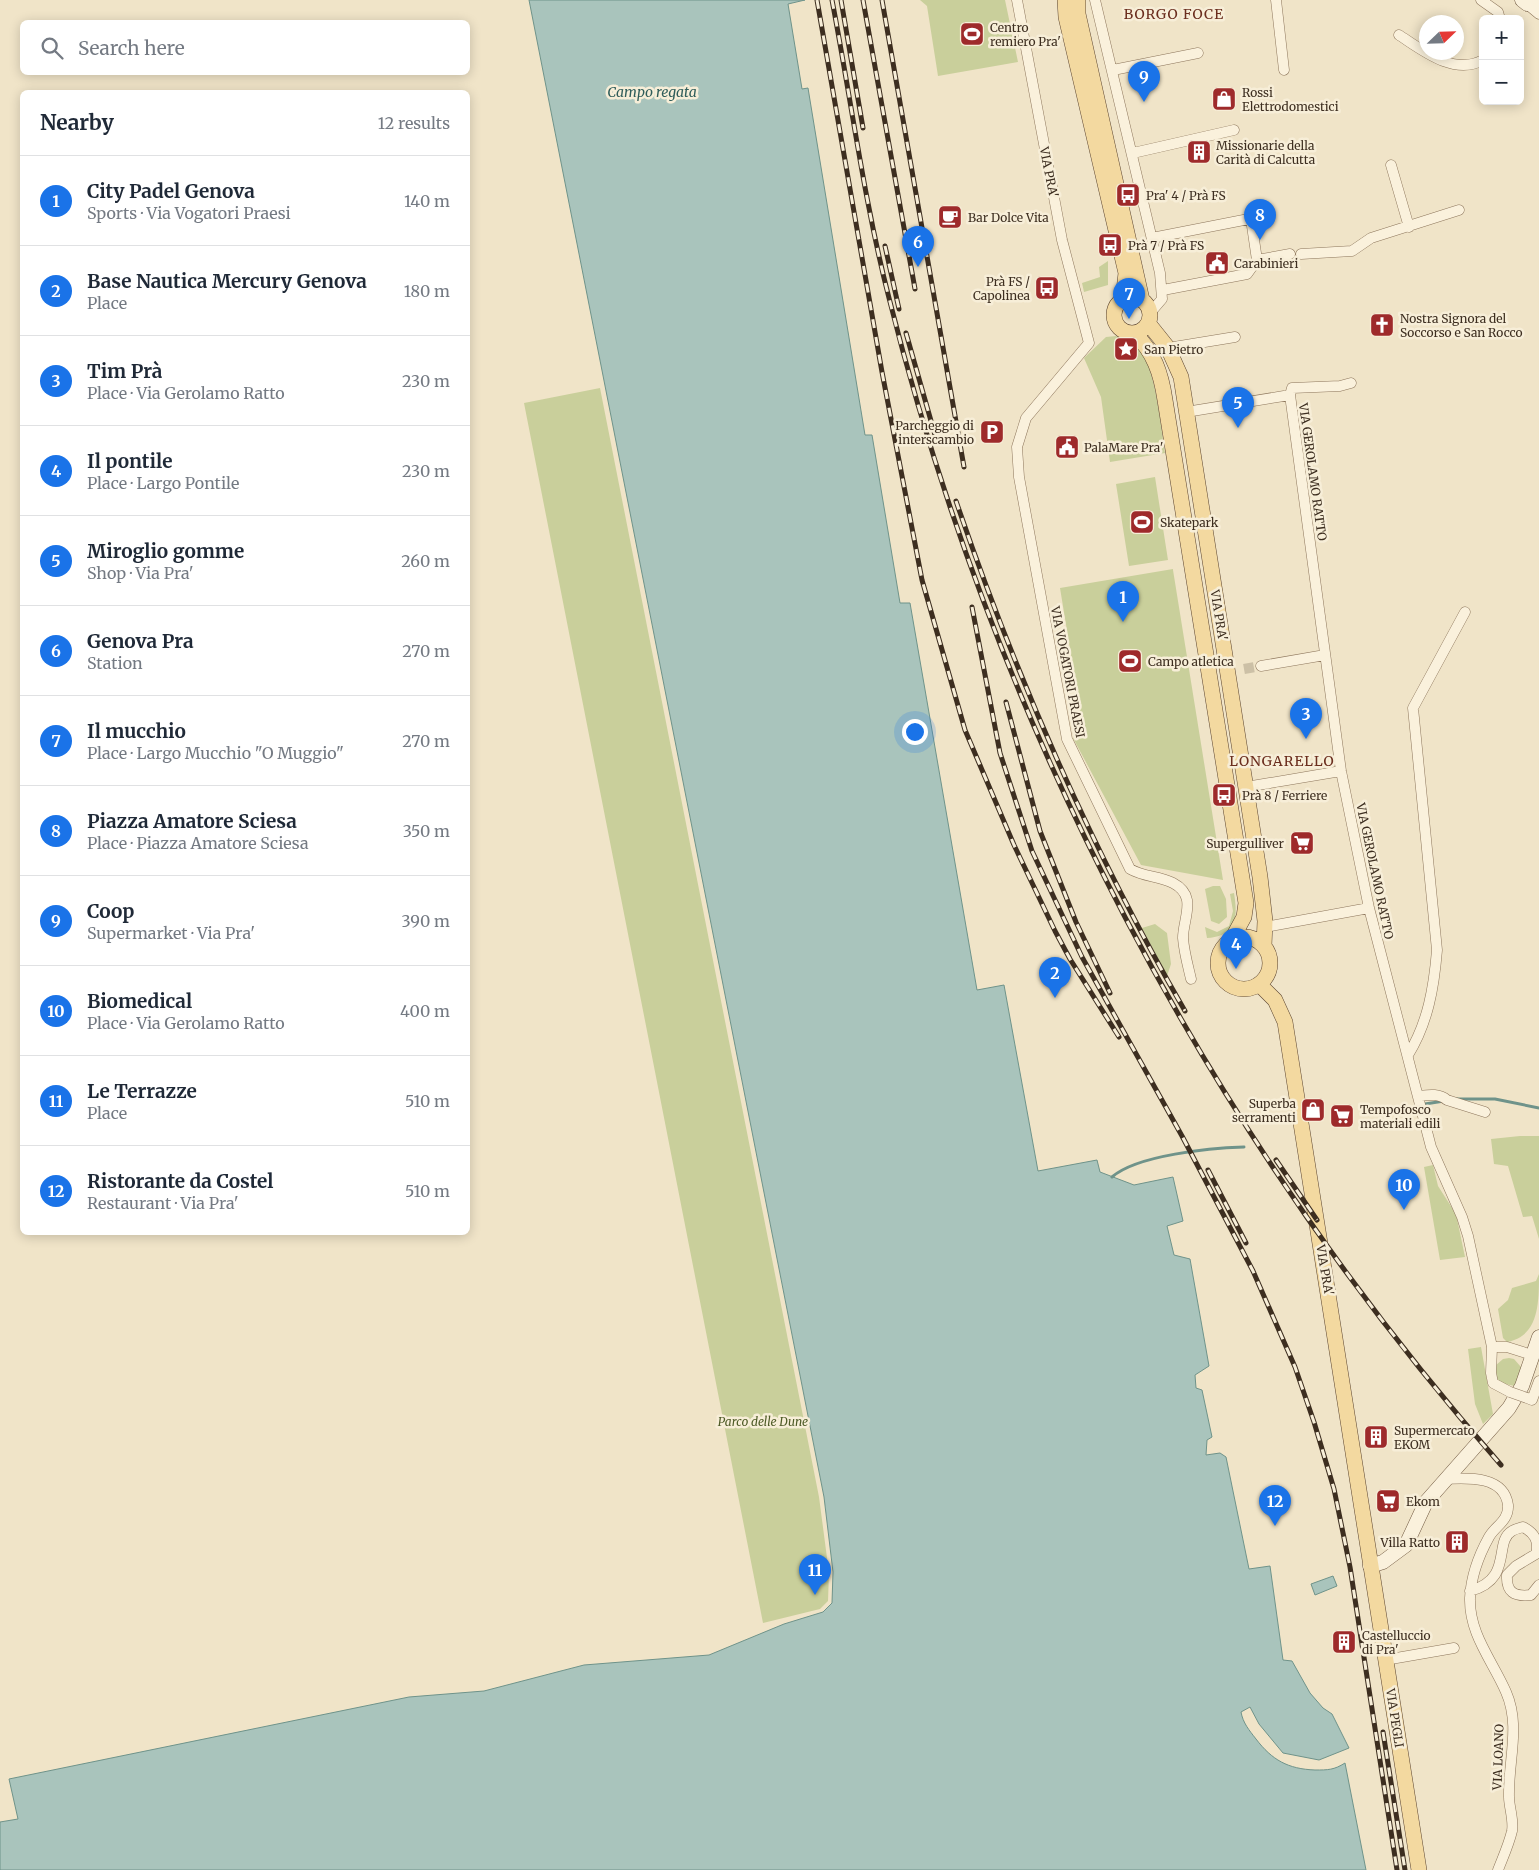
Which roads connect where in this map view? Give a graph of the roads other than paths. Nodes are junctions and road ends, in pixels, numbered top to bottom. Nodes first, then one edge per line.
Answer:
1 (1017, 0) edge
2 (1065, 0) edge
3 (1078, 0) edge
4 (1095, 0) edge
5 (1276, 0) edge
6 (1481, 0) edge
7 (1529, 2) edge
8 (1539, 14) edge
9 (1499, 15) edge
10 (1399, 35) dead end
11 (1198, 53) dead end
12 (1479, 61) edge
13 (1113, 70) junction
14 (1284, 70) dead end
15 (1234, 130) dead end
16 (1132, 153) junction
17 (1391, 165) dead end
18 (1459, 210) dead end
19 (1264, 216) dead end
20 (1246, 220) junction
21 (1409, 227) junction
22 (1152, 238) junction
23 (1289, 254) dead end
24 (1301, 254) dead end
25 (1257, 260) junction
26 (1163, 290) junction
27 (1123, 300) junction
28 (1142, 300) junction
29 (1149, 320) junction
30 (1134, 333) junction
31 (1235, 337) dead end
32 (1089, 343) joint
33 (1168, 348) junction
34 (1351, 383) dead end
35 (1291, 391) junction
36 (1186, 412) junction
37 (1465, 612) dead end
38 (1325, 655) junction
39 (1261, 666) tunnel mouth
40 (1341, 771) junction
41 (1246, 787) junction
42 (1369, 908) junction
43 (1265, 927) junction
44 (1232, 939) junction
45 (1264, 946) junction
46 (1191, 980) dead end
47 (1259, 984) junction
48 (1408, 1055) junction
49 (1418, 1096) junction
50 (1485, 1112) dead end
51 (1539, 1337) edge
52 (1492, 1347) junction
53 (1532, 1355) junction
54 (1539, 1381) edge
55 (1445, 1479) junction
56 (1370, 1566) junction
57 (1539, 1585) edge
58 (1470, 1591) junction
59 (1454, 1648) dead end
60 (1385, 1660) junction
61 (1419, 1870) edge
62 (1498, 1870) edge

1 - 32 street, VIA PRA'
2 - 27 main road
3 - 28 main road
4 - 13 street
5 - 14 street
6 - 9 street
7 - 8 street
10 - 12 street
11 - 13 street
13 - 16 street
15 - 16 street
16 - 22 street
17 - 21 street
18 - 21 street
19 - 20 street
20 - 22 street
20 - 25 street
21 - 24 street
22 - 26 street
23 - 25 street
25 - 26 street
26 - 29 street
27 - 28 main road
27 - 30 main road
28 - 29 main road
29 - 30 main road
29 - 33 main road, VIA PRA'
30 - 44 main road, VIA PRA'
31 - 33 street
32 - 46 street, VIA VOGATORI PRAESI
33 - 36 main road, VIA PRA'
34 - 35 street
35 - 36 street
35 - 38 street, VIA GEROLAMO RATTO
36 - 41 main road, VIA PRA'
37 - 48 street
38 - 39 street
38 - 40 street, VIA GEROLAMO RATTO
40 - 41 street
40 - 42 street, VIA GEROLAMO RATTO
41 - 43 main road, VIA PRA'
42 - 43 street
42 - 48 street, VIA GEROLAMO RATTO
43 - 45 main road, VIA PRA'
44 - 45 main road
44 - 47 main road
45 - 47 main road
47 - 56 main road, VIA PRA'
48 - 49 street, VIA GEROLAMO RATTO
49 - 50 street
49 - 52 street, VIA GEROLAMO RATTO
51 - 53 street
52 - 53 street
52 - 54 street, VIA GEROLAMO RATTO, bridge
53 - 55 street
55 - 56 street
55 - 58 street
56 - 60 main road, VIA PEGLI
57 - 58 street
58 - 62 street, VIA LOANO
59 - 60 street
60 - 61 main road, VIA PEGLI

